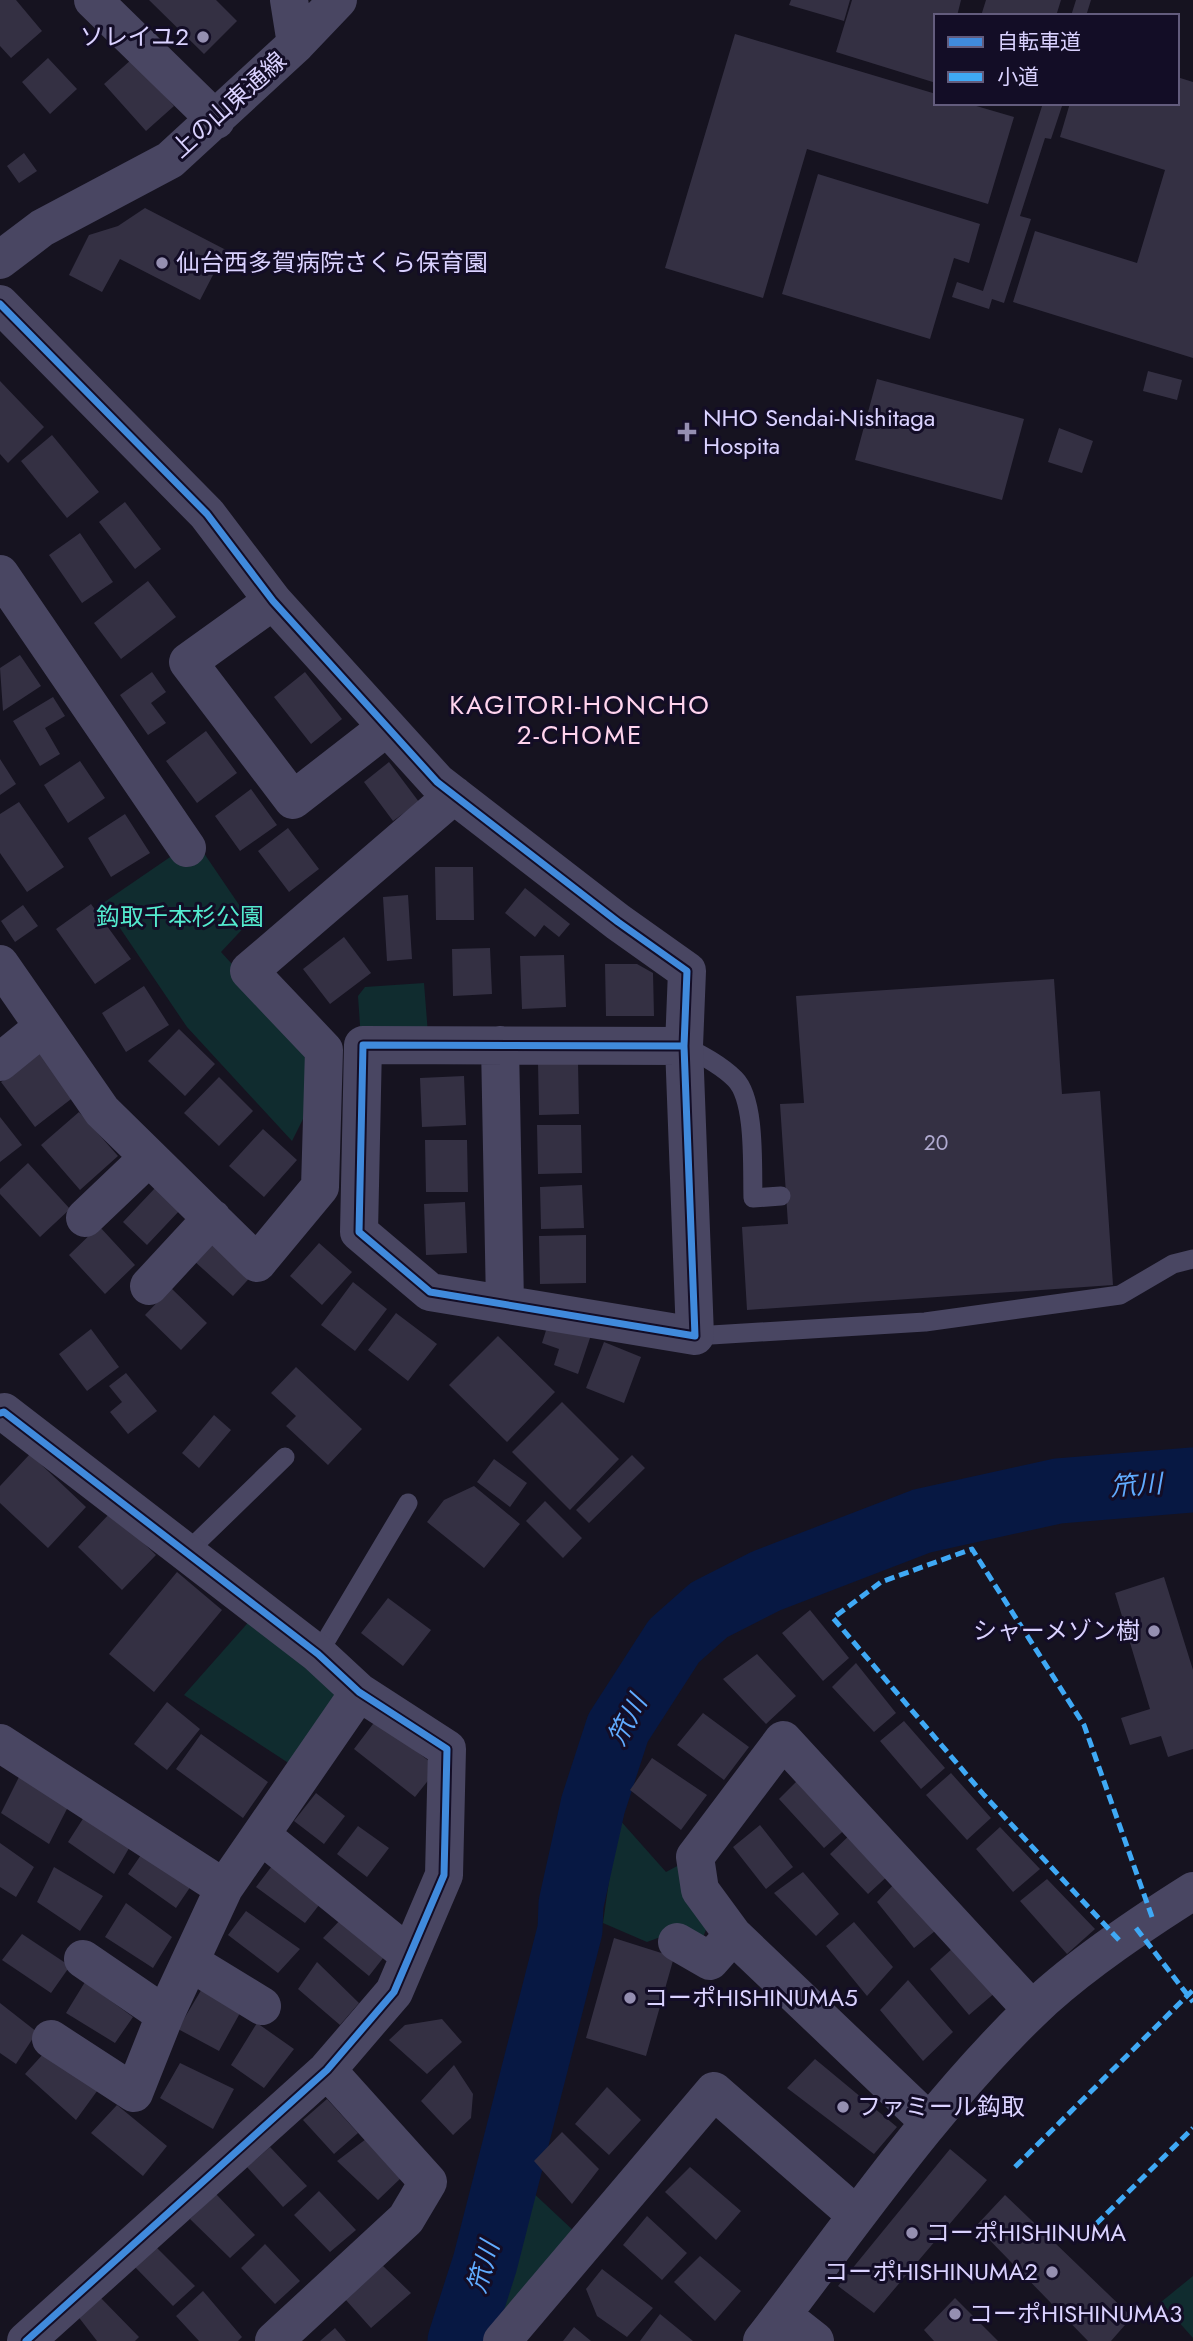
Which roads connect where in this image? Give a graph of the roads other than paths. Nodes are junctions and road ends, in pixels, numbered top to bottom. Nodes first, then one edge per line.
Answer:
1 (93, 0) edge
2 (289, 0) edge
3 (338, 0) edge
4 (296, 44) junction
5 (216, 120) junction
6 (0, 260) edge
7 (0, 304) edge
8 (0, 575) edge
9 (273, 601) junction
10 (387, 727) junction
11 (454, 796) junction
12 (187, 848) dead end
13 (0, 964) edge
14 (43, 1027) junction
15 (500, 1045) junction
16 (684, 1046) junction
17 (0, 1062) edge
18 (149, 1157) junction
19 (781, 1196) dead end
20 (85, 1218) dead end
21 (212, 1218) junction
22 (1193, 1259) edge
23 (149, 1286) dead end
24 (505, 1304) junction
25 (695, 1336) junction
26 (0, 1413) edge
27 (285, 1457) dead end
28 (408, 1503) dead end
29 (187, 1552) junction
30 (318, 1654) junction
31 (359, 1692) junction
32 (0, 1744) edge
33 (261, 1835) junction
34 (224, 1888) junction
35 (1193, 1891) edge
36 (733, 1935) junction
37 (677, 1941) dead end
38 (409, 1955) junction
39 (83, 1959) dead end
40 (190, 1962) junction
41 (262, 2007) dead end
42 (1032, 2010) junction
43 (165, 2015) junction
44 (51, 2039) dead end
45 (327, 2070) junction
46 (928, 2121) junction
47 (856, 2216) junction
48 (772, 2328) edge
49 (26, 2341) edge
50 (274, 2341) edge
51 (502, 2341) edge
52 (815, 2341) edge

1 - 5 street
2 - 4 street
3 - 4 street, 上の山東通線
4 - 5 street, 上の山東通線
5 - 6 street, 上の山東通線
7 - 9 street
8 - 12 street
9 - 10 street
9 - 10 street
10 - 11 street
11 - 16 street
11 - 21 street
13 - 14 street
14 - 17 street
14 - 18 street
15 - 16 street
15 - 24 street
15 - 24 street
16 - 19 lane
16 - 25 street
18 - 20 street
18 - 21 street
21 - 23 street
22 - 25 lane
24 - 25 street
26 - 29 street
27 - 29 lane
28 - 30 lane
29 - 30 street
30 - 31 street
31 - 33 street
31 - 38 street
32 - 34 street
33 - 34 street
33 - 38 street
34 - 40 street
35 - 42 street
36 - 37 street
36 - 42 street
36 - 46 street
38 - 45 street
39 - 43 street
40 - 41 street
40 - 43 street
42 - 46 street
43 - 44 street
45 - 49 street
45 - 50 street
46 - 47 street
47 - 48 street
47 - 51 street
48 - 52 street

